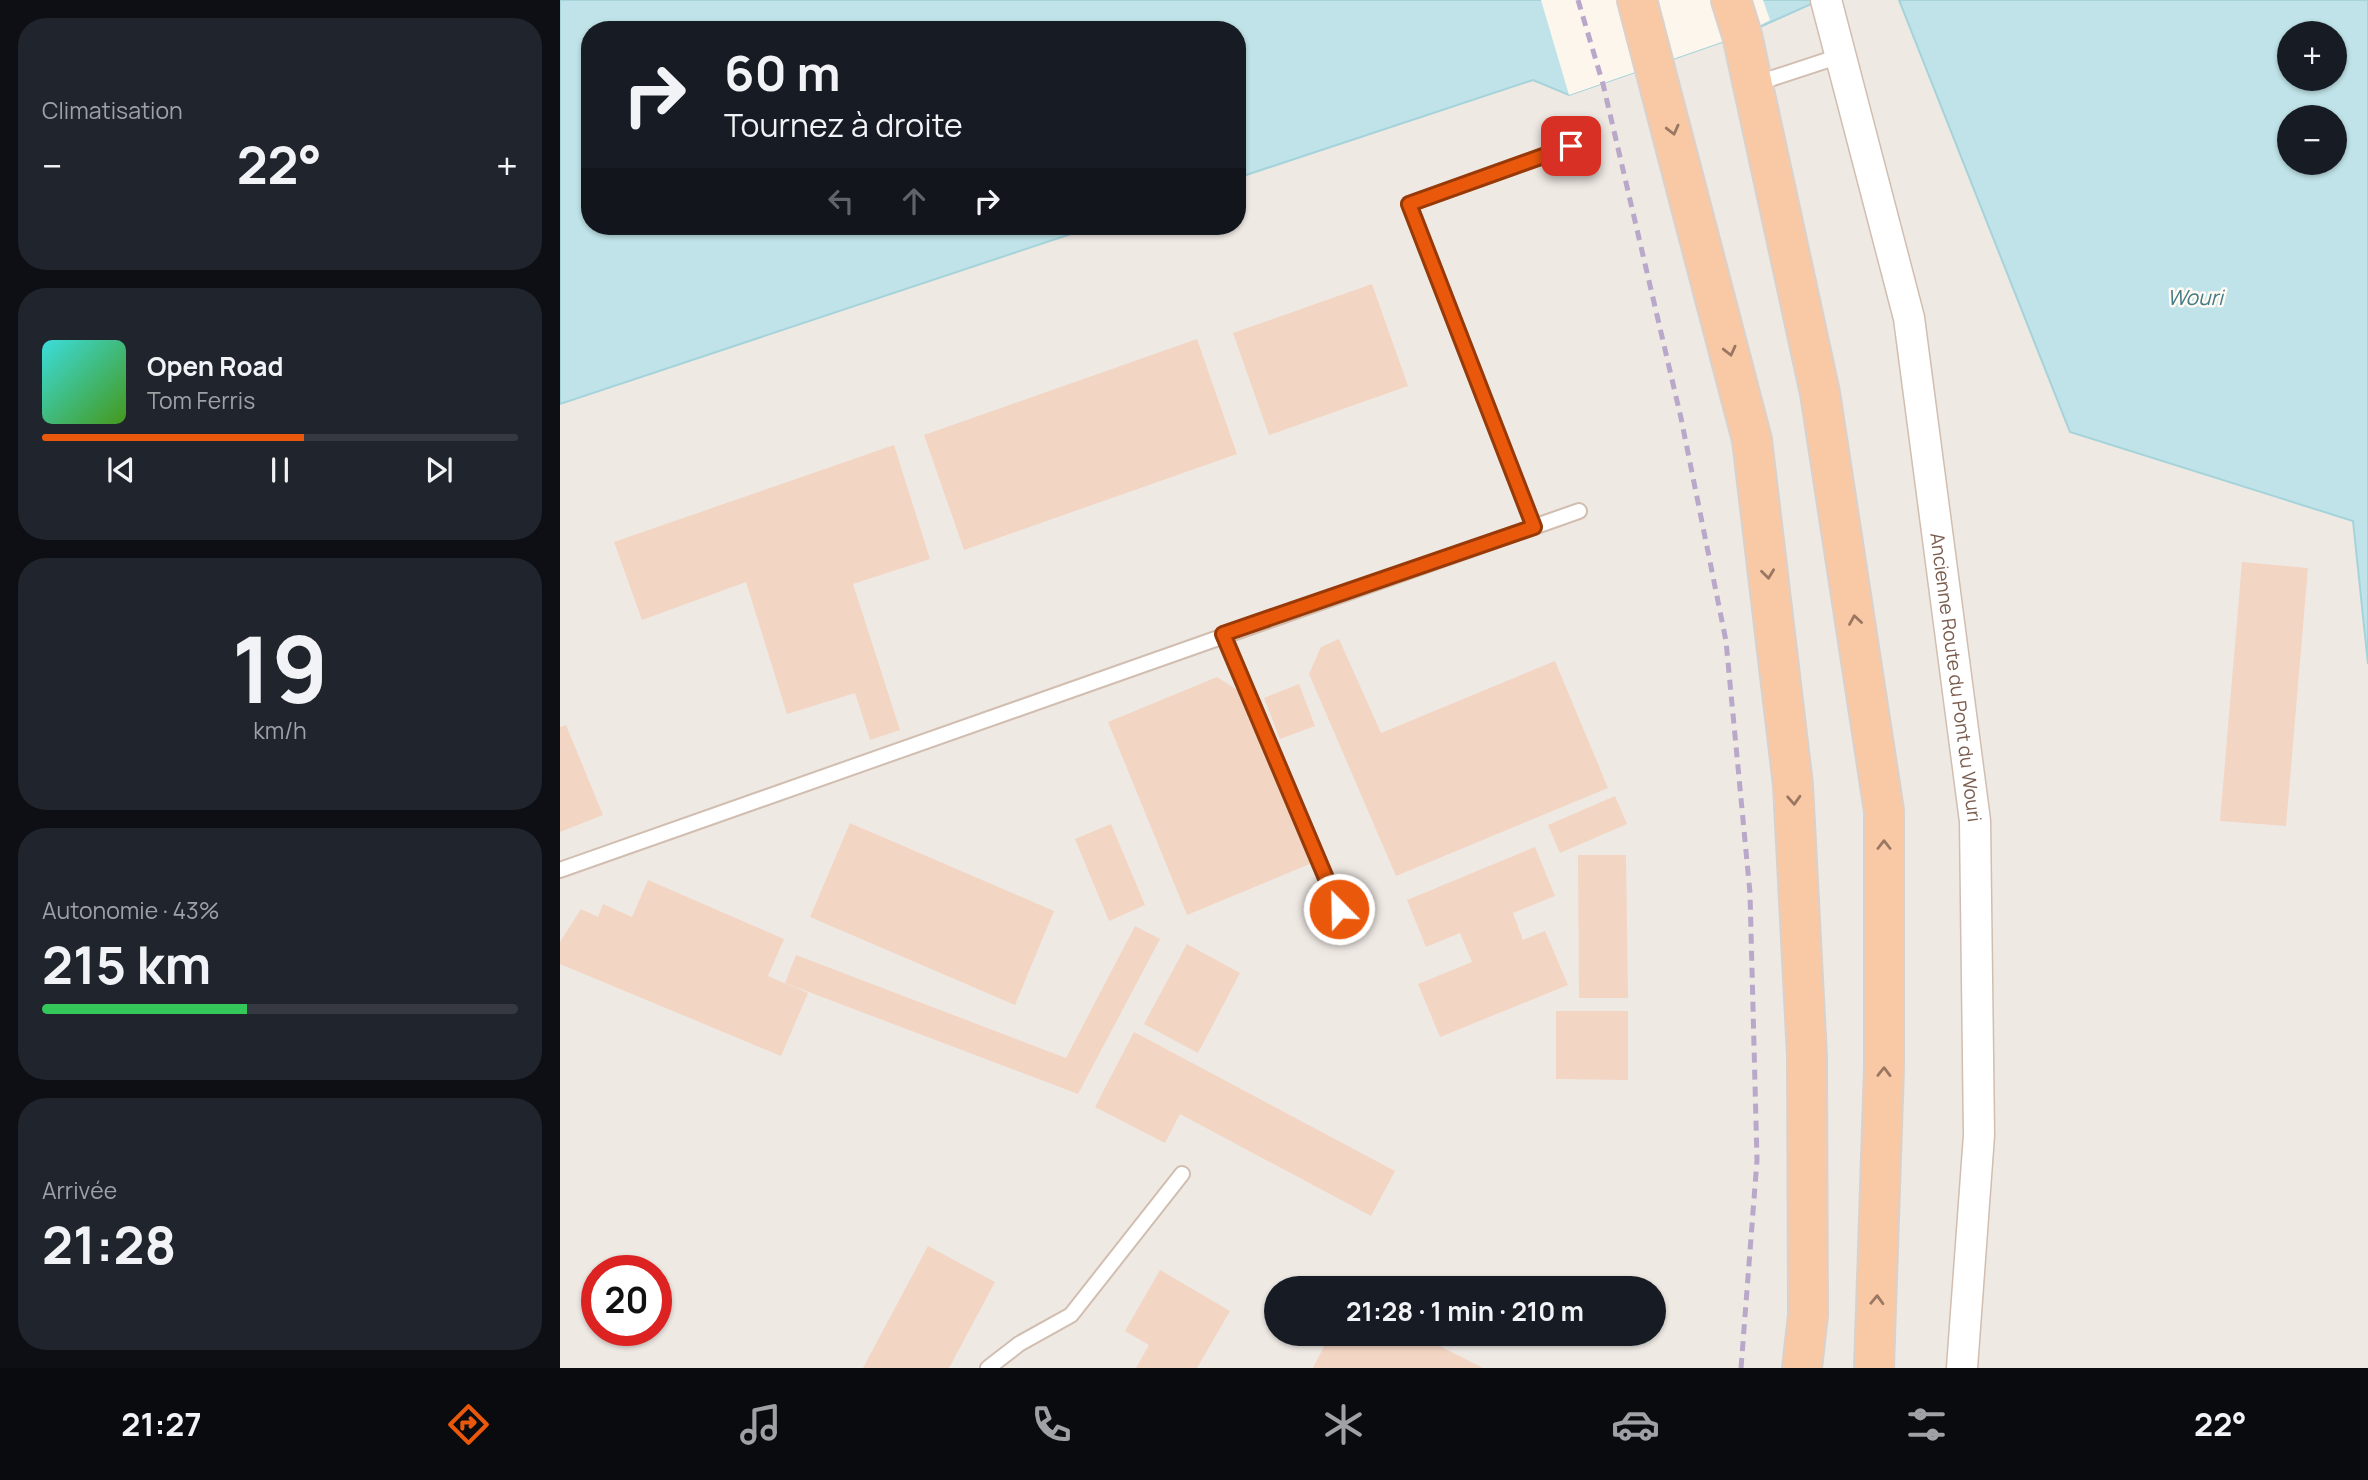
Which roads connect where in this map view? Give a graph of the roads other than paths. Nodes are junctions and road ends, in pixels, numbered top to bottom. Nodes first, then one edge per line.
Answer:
1 (1637, 0) edge
2 (1826, 0) edge
3 (1737, 18) edge
4 (1840, 56) junction
5 (1770, 79) dead end
6 (1571, 146) dead end
7 (1579, 511) dead end
8 (1534, 527) junction
9 (1223, 634) junction
10 (560, 870) edge
11 (1339, 909) dead end
12 (1182, 1174) dead end
13 (988, 1368) edge
14 (1802, 1368) edge
15 (1874, 1368) edge
16 (1962, 1368) edge

1 -> 14 highway
2 - 4 street, Ancienne Route du Pont du Wouri
15 -> 3 highway
4 - 5 lane
4 - 16 street, Ancienne Route du Pont du Wouri
6 - 8 lane
7 - 8 lane
8 - 9 lane
9 - 10 lane
9 - 11 lane
12 - 13 lane

